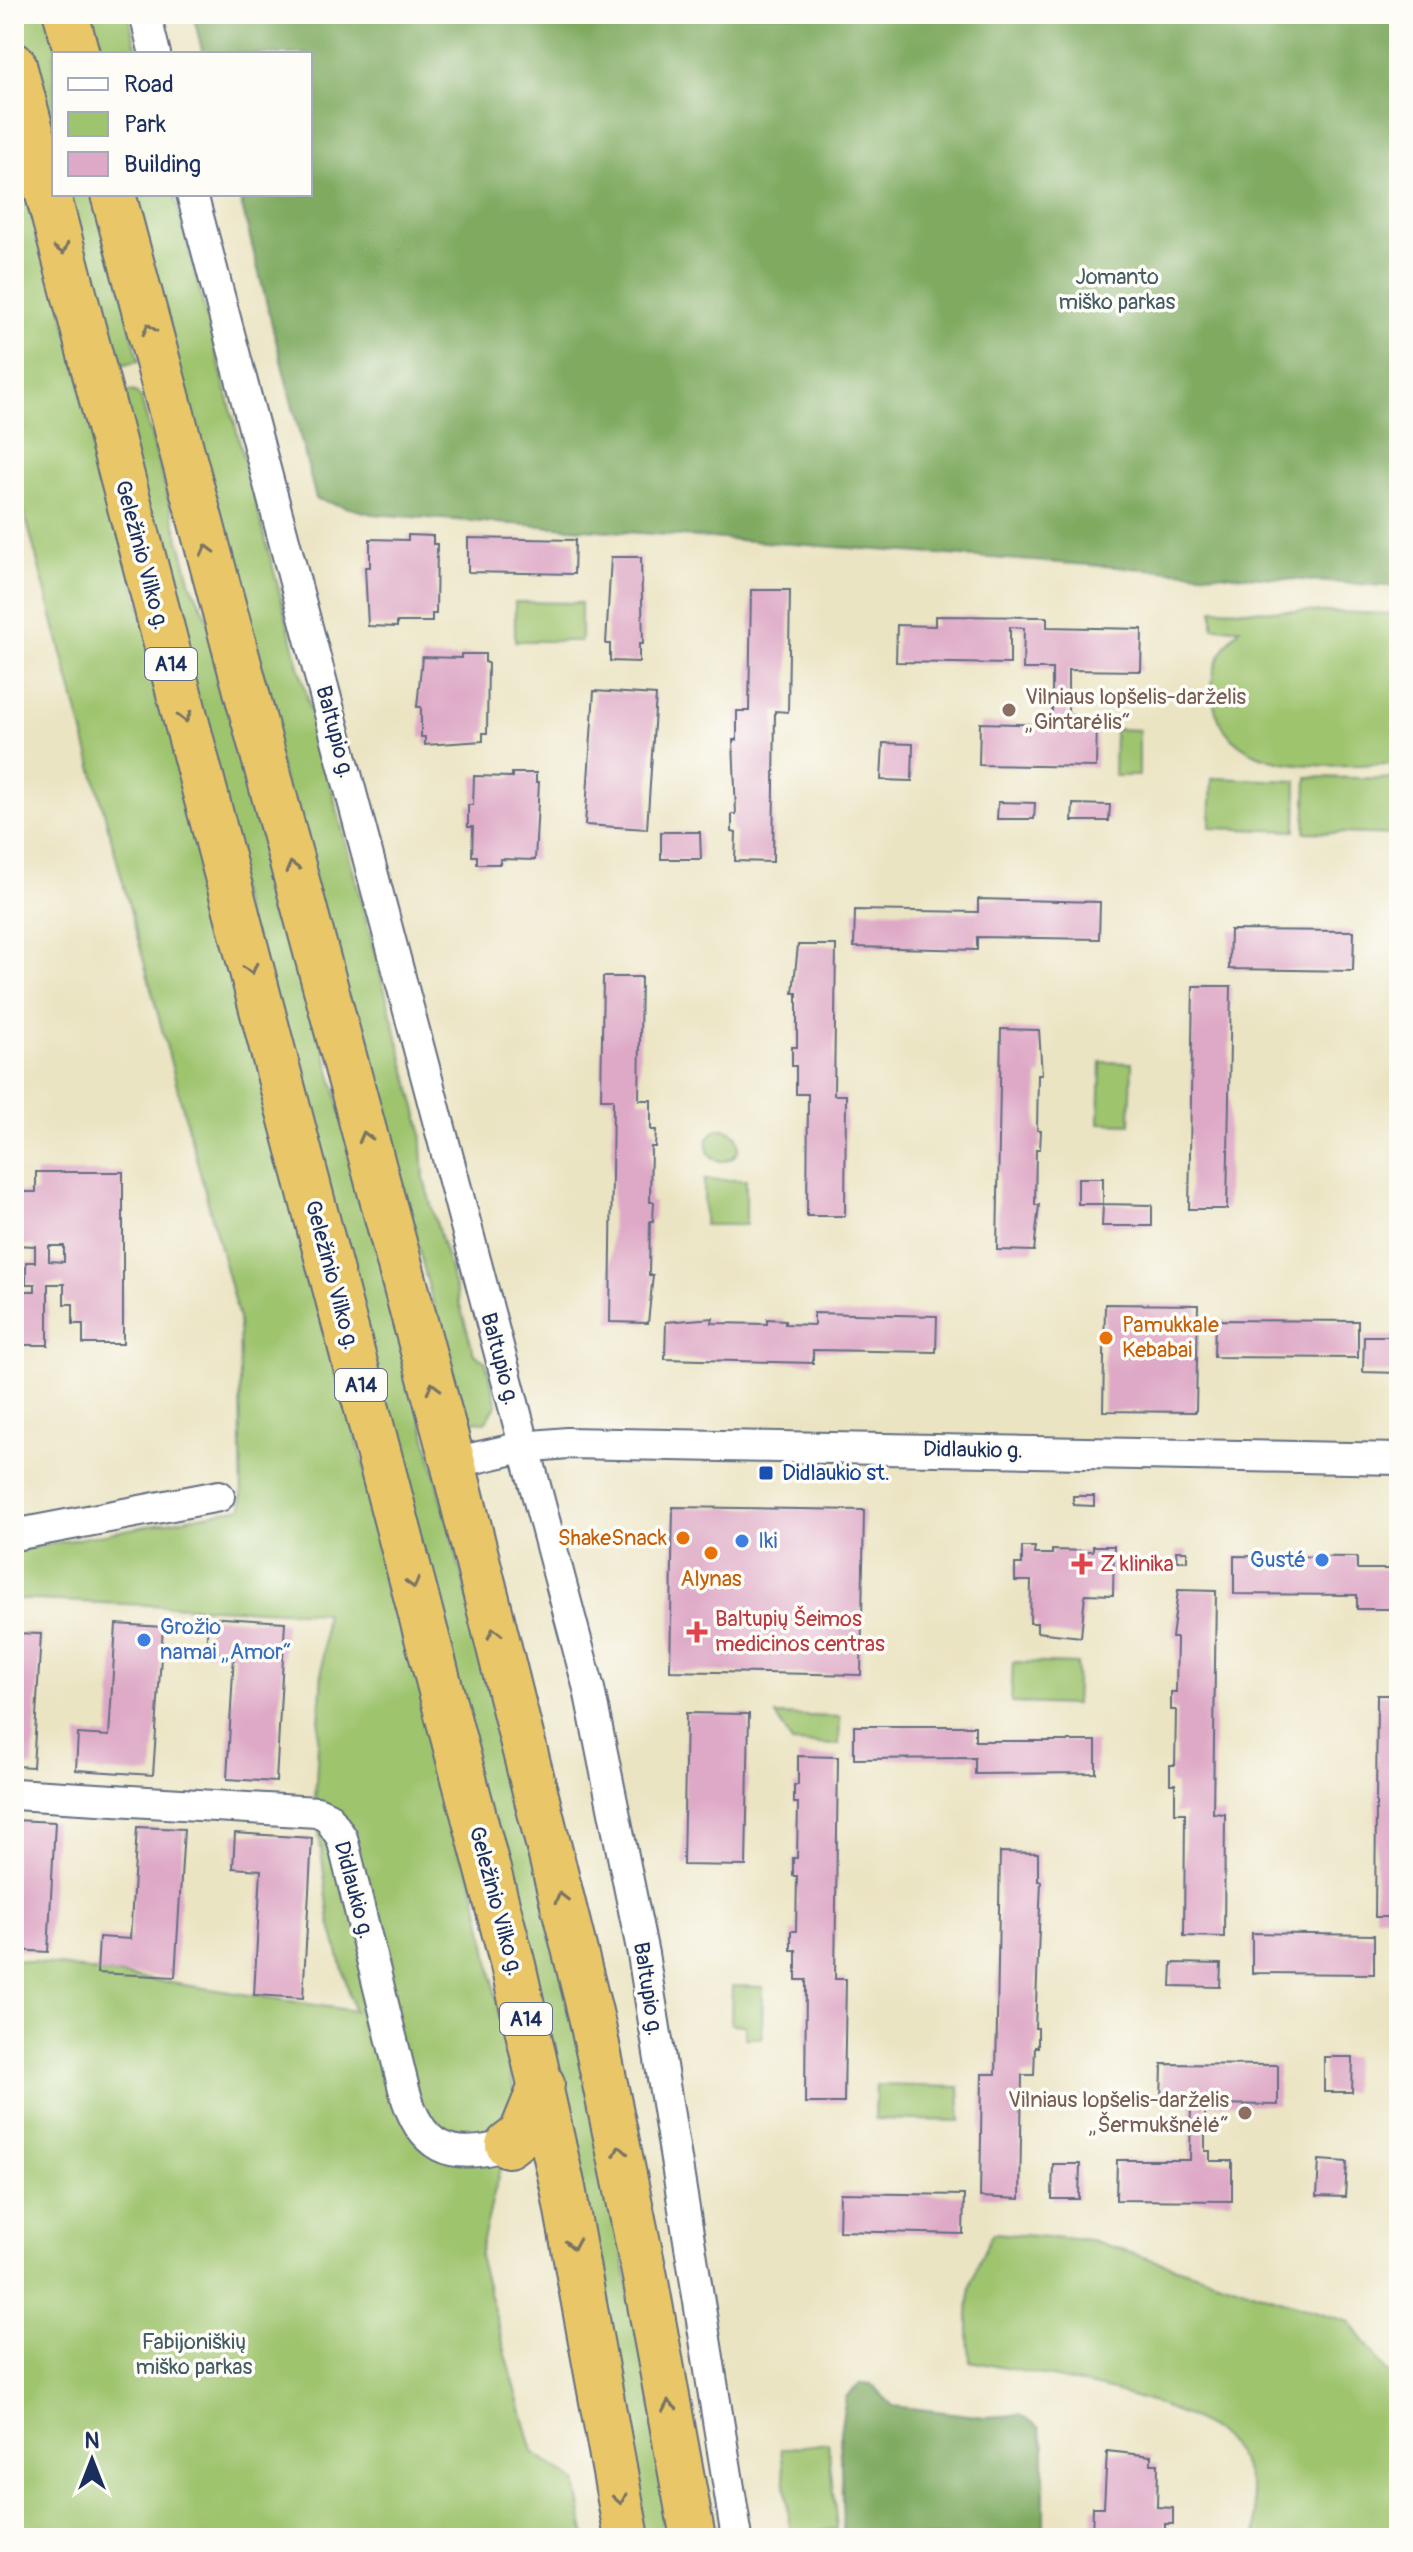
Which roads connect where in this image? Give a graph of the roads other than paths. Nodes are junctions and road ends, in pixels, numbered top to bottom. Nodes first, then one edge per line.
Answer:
1 (66, 14) edge
2 (145, 14) edge
3 (76, 52) edge
4 (154, 52) edge
5 (14, 65) edge
6 (114, 196) edge
7 (193, 196) edge
8 (169, 404) junction
9 (105, 414) junction
10 (523, 1447) junction
11 (1399, 1459) edge
12 (453, 1463) junction
13 (219, 1496) dead end
14 (14, 1535) edge
15 (14, 1794) edge
16 (542, 2084) junction
17 (508, 2145) junction
18 (563, 2188) junction
19 (627, 2538) edge
20 (693, 2538) edge
21 (737, 2538) edge

1 - 3 highway
2 - 4 street
5 -> 9 highway, Geležinio Vilko g. / A14
8 -> 6 highway
7 - 10 street, Baltupio g.
8 - 9 highway
12 -> 8 highway
9 -> 16 highway, Geležinio Vilko g. / A14
10 - 11 street, Didlaukio g.
10 - 12 street, Didlaukio g.
10 - 21 street, Baltupio g.
20 -> 12 highway
13 - 14 street
15 - 17 street, Didlaukio g.
16 - 17 highway
16 - 18 highway, Geležinio Vilko g. / A14
17 - 18 highway
18 -> 19 highway, Geležinio Vilko g. / A14

